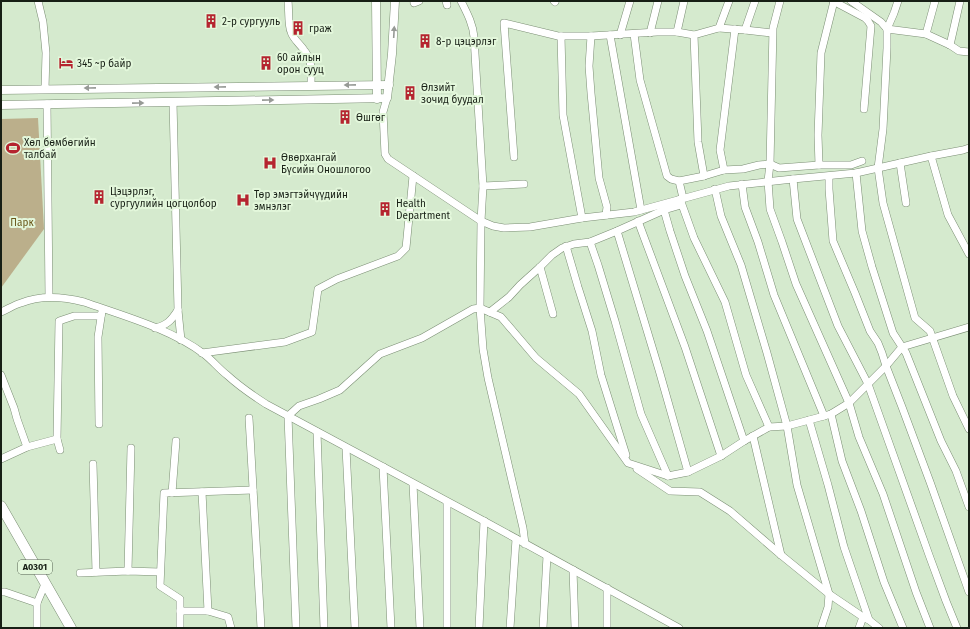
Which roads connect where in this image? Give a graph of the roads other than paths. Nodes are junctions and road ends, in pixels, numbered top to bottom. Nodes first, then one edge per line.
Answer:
1 (38, 1) edge
2 (288, 1) edge
3 (376, 1) edge
4 (395, 1) edge
5 (462, 1) edge
6 (630, 1) edge
7 (658, 1) edge
8 (684, 1) edge
9 (729, 1) edge
10 (755, 1) edge
11 (780, 1) edge
12 (834, 1) edge
13 (898, 1) edge
14 (935, 1) edge
15 (960, 1) edge
16 (856, 2) edge
17 (719, 28) junction
18 (735, 29) junction
19 (887, 29) junction
20 (745, 30) junction
21 (650, 32) junction
22 (677, 32) junction
23 (772, 33) junction
24 (634, 34) junction
25 (926, 34) junction
26 (620, 35) junction
27 (694, 35) junction
28 (561, 36) junction
29 (591, 36) junction
30 (610, 36) junction
31 (950, 45) junction
32 (969, 52) edge
33 (376, 54) junction
34 (392, 54) junction
35 (376, 85) junction
36 (389, 85) junction
37 (311, 86) junction
38 (201, 87) junction
39 (45, 88) junction
40 (1, 90) edge
41 (387, 98) junction
42 (377, 99) junction
43 (173, 102) junction
44 (201, 102) junction
45 (47, 104) junction
46 (1, 105) edge
47 (864, 109) dead end
48 (383, 112) junction
49 (969, 148) edge
50 (931, 156) junction
51 (514, 157) dead end
52 (862, 161) dead end
53 (900, 163) junction
54 (770, 164) junction
55 (819, 165) junction
56 (878, 168) junction
57 (724, 170) junction
58 (856, 173) junction
59 (413, 176) junction
60 (704, 176) junction
61 (829, 176) junction
62 (793, 179) junction
63 (679, 181) junction
64 (768, 181) junction
65 (524, 184) dead end
66 (742, 184) junction
67 (483, 186) junction
68 (716, 189) junction
69 (682, 201) junction
70 (906, 203) dead end
71 (641, 210) junction
72 (664, 210) junction
73 (606, 215) junction
74 (582, 218) junction
75 (481, 221) junction
76 (638, 221) junction
77 (617, 231) junction
78 (590, 242) junction
79 (566, 246) junction
80 (969, 254) edge
81 (540, 267) junction
82 (49, 297) junction
83 (480, 308) junction
84 (178, 310) junction
85 (1, 312) edge
86 (102, 312) junction
87 (490, 312) junction
88 (553, 314) dead end
89 (969, 327) edge
90 (155, 328) junction
91 (933, 338) junction
92 (181, 340) junction
93 (902, 347) junction
94 (202, 353) junction
95 (886, 366) junction
96 (1, 375) edge
97 (868, 384) junction
98 (849, 403) junction
99 (827, 415) junction
100 (288, 416) junction
101 (249, 418) dead end
102 (809, 420) junction
103 (99, 424) dead end
104 (787, 426) junction
105 (769, 427) junction
106 (969, 429) edge
107 (317, 432) junction
108 (753, 436) junction
109 (57, 439) junction
110 (176, 441) dead end
111 (744, 441) junction
112 (27, 447) junction
113 (131, 448) dead end
114 (346, 448) junction
115 (60, 450) dead end
116 (721, 456) junction
117 (1, 459) edge
118 (628, 463) junction
119 (93, 464) dead end
120 (384, 467) junction
121 (688, 472) junction
122 (668, 476) junction
123 (413, 484) junction
124 (253, 490) junction
125 (202, 492) junction
126 (172, 493) junction
127 (447, 502) junction
128 (1, 506) edge
129 (969, 507) edge
130 (484, 521) junction
131 (516, 538) junction
132 (525, 544) junction
133 (781, 555) junction
134 (547, 556) junction
135 (573, 570) junction
136 (128, 571) junction
137 (96, 572) junction
138 (160, 572) junction
139 (80, 573) dead end
140 (45, 584) junction
141 (607, 588) junction
142 (1, 592) edge
143 (969, 592) edge
144 (829, 594) junction
145 (37, 603) junction
146 (180, 610) junction
147 (208, 611) junction
148 (663, 619) junction
149 (866, 619) junction
150 (37, 628) edge
151 (71, 628) edge
152 (180, 628) edge
153 (231, 628) edge
154 (261, 628) edge
155 (296, 628) edge
156 (324, 628) edge
157 (355, 628) edge
158 (391, 628) edge
159 (420, 628) edge
160 (447, 628) edge
161 (479, 628) edge
162 (510, 628) edge
163 (543, 628) edge
164 (575, 628) edge
165 (607, 628) edge
166 (662, 628) edge
167 (679, 628) edge
168 (821, 628) edge
169 (859, 628) edge
170 (879, 628) edge
171 (903, 628) edge
172 (930, 628) edge
173 (957, 628) edge

1 - 39 street
2 - 37 street
3 - 33 main road
34 -> 4 main road
5 - 67 street
6 - 26 street
7 - 21 street
8 - 22 street
9 - 17 street
10 - 20 street
11 - 23 street
12 - 47 street
12 - 55 street
13 - 19 street
14 - 25 street
15 - 31 street
16 - 19 street
17 - 18 street
17 - 27 street
18 - 20 street
18 - 57 street
19 - 25 street
19 - 56 street
20 - 23 street
21 - 22 street
21 - 24 street
22 - 27 street
23 - 54 street
24 - 26 street
24 - 63 street
25 - 31 street
26 - 30 street
27 - 60 street
28 - 29 street
28 - 51 street
28 - 74 street
29 - 30 street
29 - 73 street
30 - 71 street
31 - 32 street
33 - 34 main road
33 - 35 main road
34 - 36 main road
35 - 36 main road
35 -> 37 main road
35 - 42 main road
36 - 41 main road
37 -> 38 main road
38 -> 39 main road
38 - 44 main road
39 - 40 main road
41 - 42 main road
41 - 48 street
44 -> 42 main road
42 - 48 street
43 - 44 main road
45 -> 43 main road
43 - 84 street
45 - 46 main road
45 - 82 street
48 - 59 street
49 - 50 street
50 - 53 street
50 - 80 street
52 - 55 street
53 - 56 street
53 - 70 street
54 - 55 street
54 - 57 street
54 - 64 street
56 - 58 street
56 - 91 street
57 - 60 street
58 - 61 street
58 - 93 street
59 - 75 street
59 - 94 street
60 - 63 street
61 - 62 street
61 - 95 street
62 - 64 street
62 - 97 street
63 - 69 street
64 - 66 street
64 - 98 street
65 - 67 street
66 - 68 street
66 - 99 street
67 - 75 street
68 - 69 street
68 - 104 street
69 - 71 street
69 - 72 street
69 - 105 street
71 - 73 street
72 - 76 street
72 - 111 street
73 - 74 street
74 - 75 street
75 - 83 street
76 - 77 street
76 - 116 street
77 - 78 street
77 - 121 street
78 - 79 street
78 - 122 street
79 - 81 street
79 - 118 street
81 - 87 street
81 - 88 street
82 - 85 street
82 - 86 street
83 - 87 street
83 - 100 street
83 - 132 street
84 - 90 street
84 - 92 street
86 - 90 street
86 - 103 street
86 - 109 street
87 - 118 street
89 - 91 street
90 - 92 street
91 - 93 street
91 - 106 street
92 - 94 street
93 - 95 street
93 - 129 street
94 - 100 street
95 - 97 street
95 - 143 street
96 - 112 street
97 - 98 street
97 - 173 street
98 - 99 street
98 - 172 street
99 - 102 street
99 - 171 street
100 - 107 street
100 - 155 street
101 - 124 street
102 - 104 street
102 - 149 street
104 - 105 street
104 - 144 street
105 - 108 street
107 - 114 street
107 - 156 street
108 - 111 street
108 - 133 street
109 - 112 street
109 - 115 street
110 - 126 street
111 - 116 street
112 - 117 street
113 - 136 street
114 - 120 street
114 - 157 street
116 - 121 street
118 - 122 street
118 - 133 street
119 - 137 street
120 - 123 street
120 - 158 street
121 - 122 street
123 - 127 street
123 - 159 street
124 - 125 street
124 - 154 street
125 - 126 street
125 - 147 street
126 - 138 street
127 - 130 street
127 - 160 street
128 - 140 highway, A0301
130 - 131 street
130 - 161 street
131 - 132 street
131 - 162 street
132 - 134 street
133 - 144 street
134 - 135 street
134 - 163 street
135 - 141 street
135 - 164 street
136 - 137 street
136 - 138 street
137 - 139 street
138 - 146 street
140 - 145 street
140 - 151 highway, A0301
141 - 148 street
141 - 165 street
142 - 145 street
144 - 149 street
144 - 168 street
145 - 150 street
146 - 147 street
146 - 152 street
147 - 153 street
148 - 166 street
148 - 167 street
149 - 169 street
149 - 170 street

